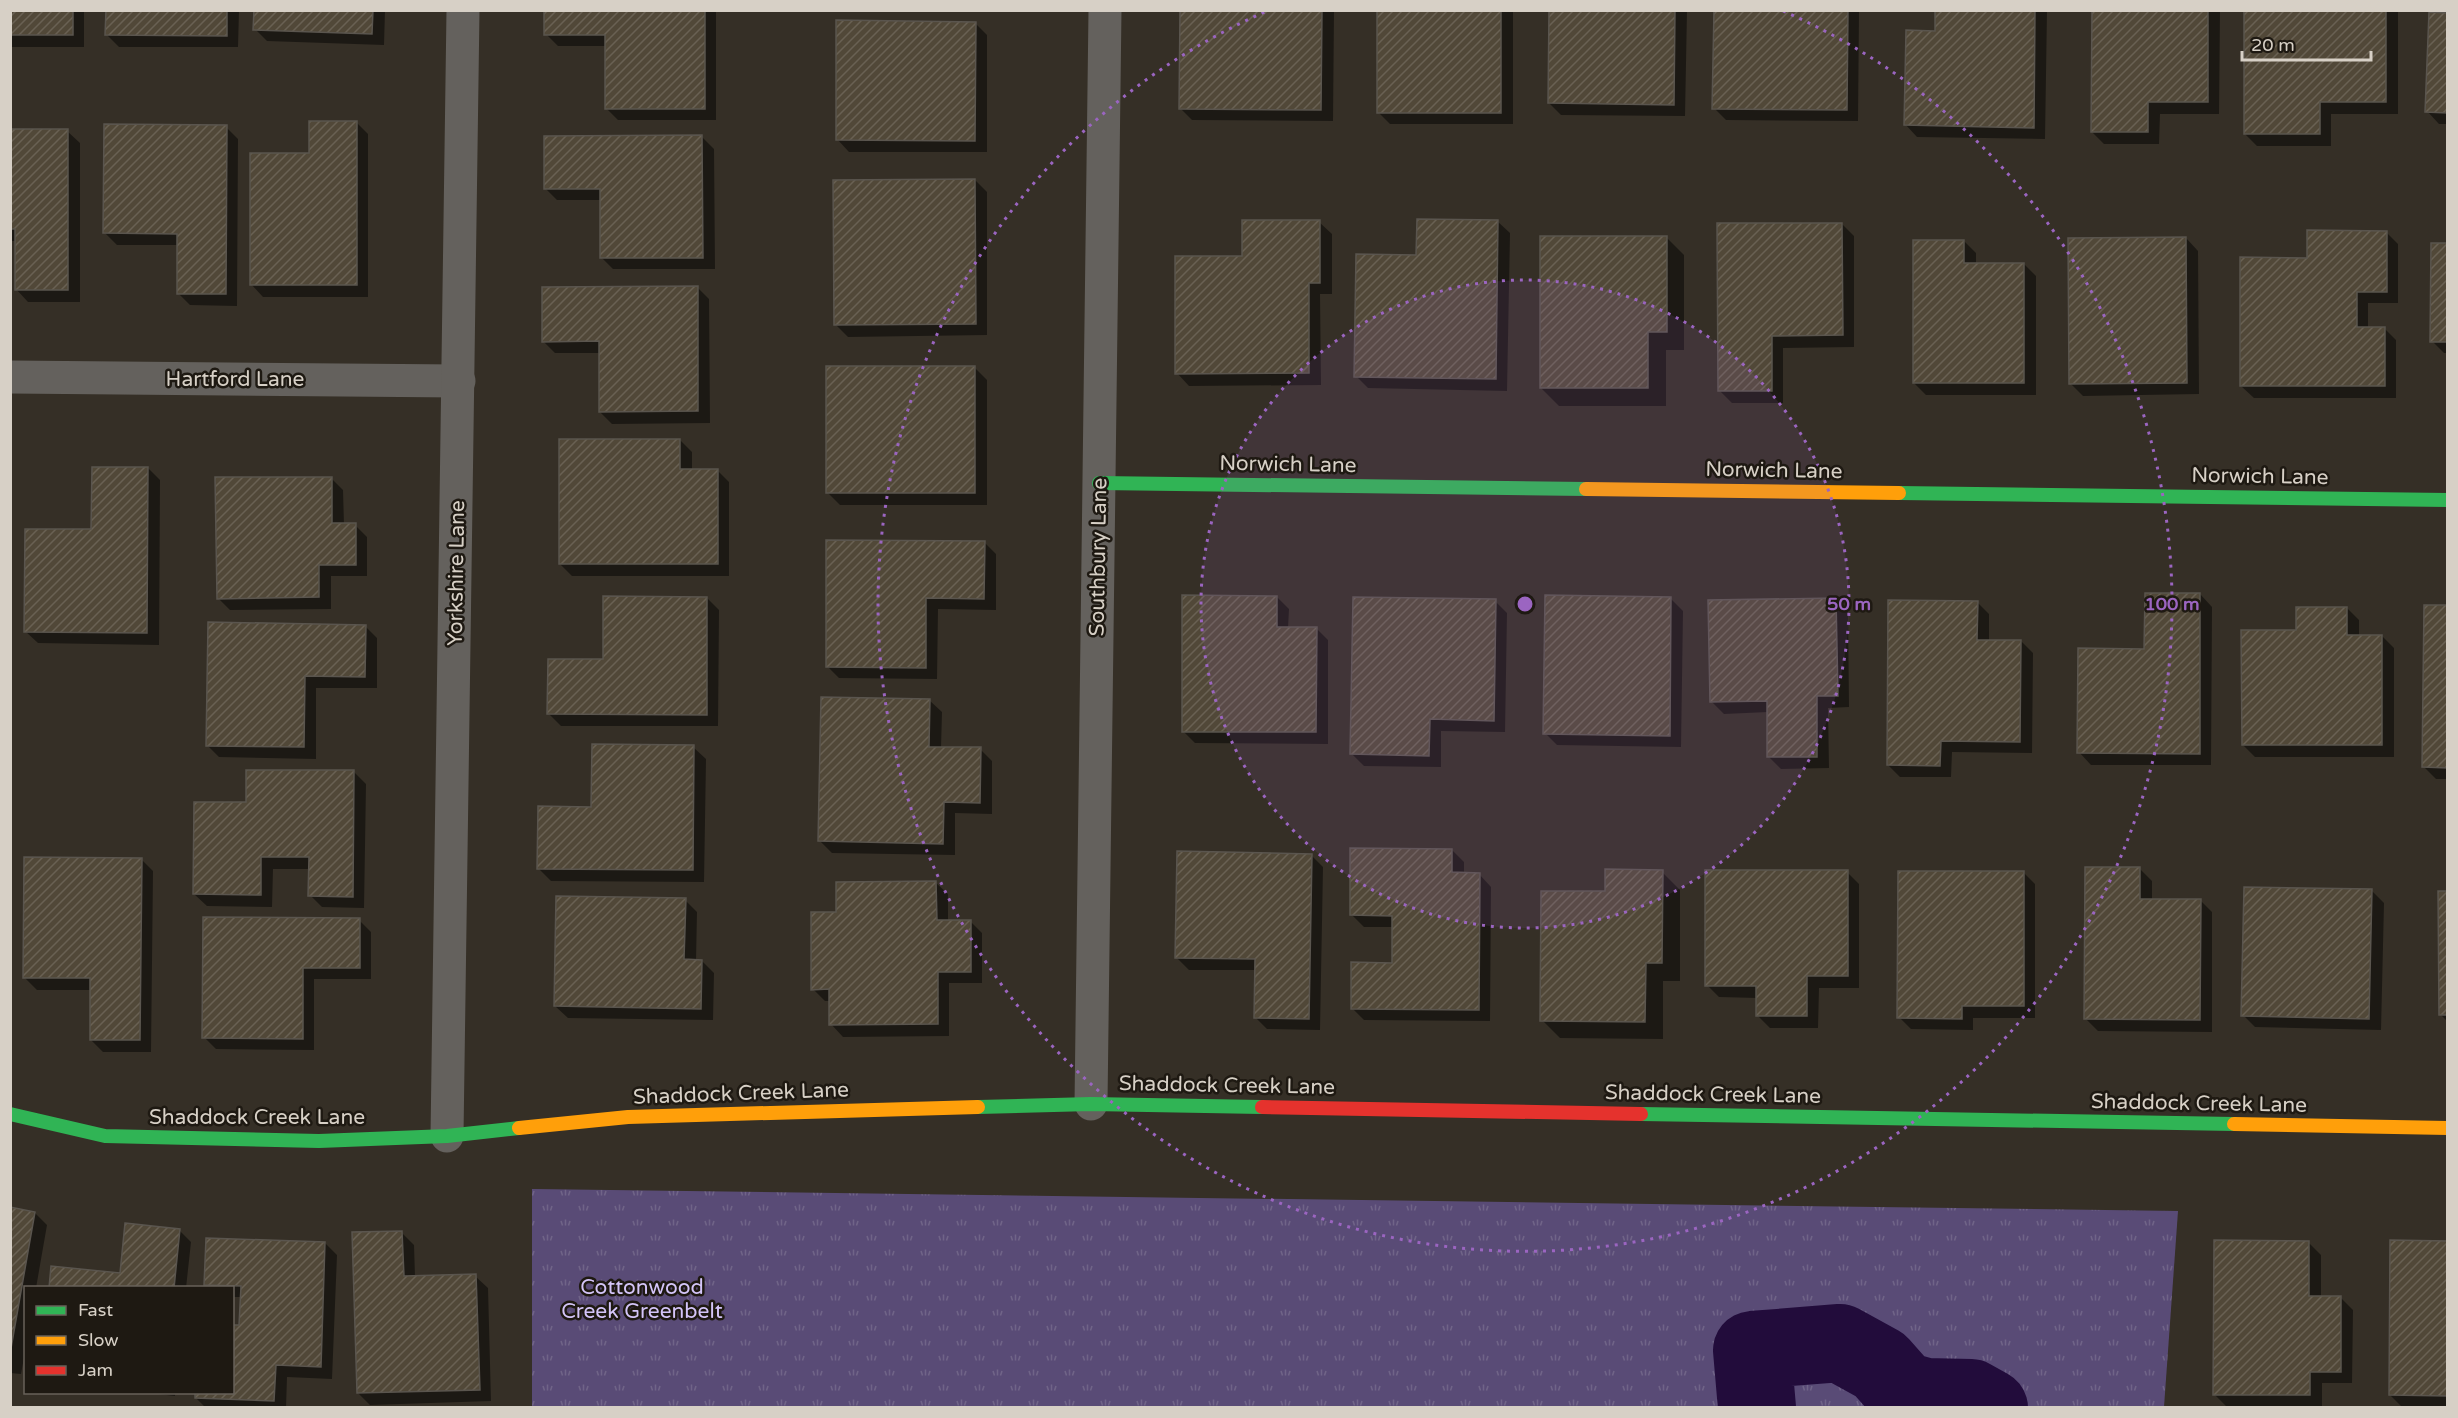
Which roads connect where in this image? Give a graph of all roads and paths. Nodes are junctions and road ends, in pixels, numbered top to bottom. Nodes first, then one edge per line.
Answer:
1 (464, 10) edge
2 (1105, 10) edge
3 (10, 377) edge
4 (459, 381) junction
5 (1099, 483) junction
6 (2448, 500) edge
7 (1091, 1104) junction
8 (10, 1114) edge
9 (2448, 1128) edge
10 (447, 1136) junction

1 - 4 street, Yorkshire Lane
2 - 5 street, Southbury Lane
3 - 4 street, Hartford Lane
4 - 10 street, Yorkshire Lane
5 - 6 street, Norwich Lane
5 - 7 street, Southbury Lane
7 - 9 street, Shaddock Creek Lane
7 - 10 street, Shaddock Creek Lane
8 - 10 street, Shaddock Creek Lane

